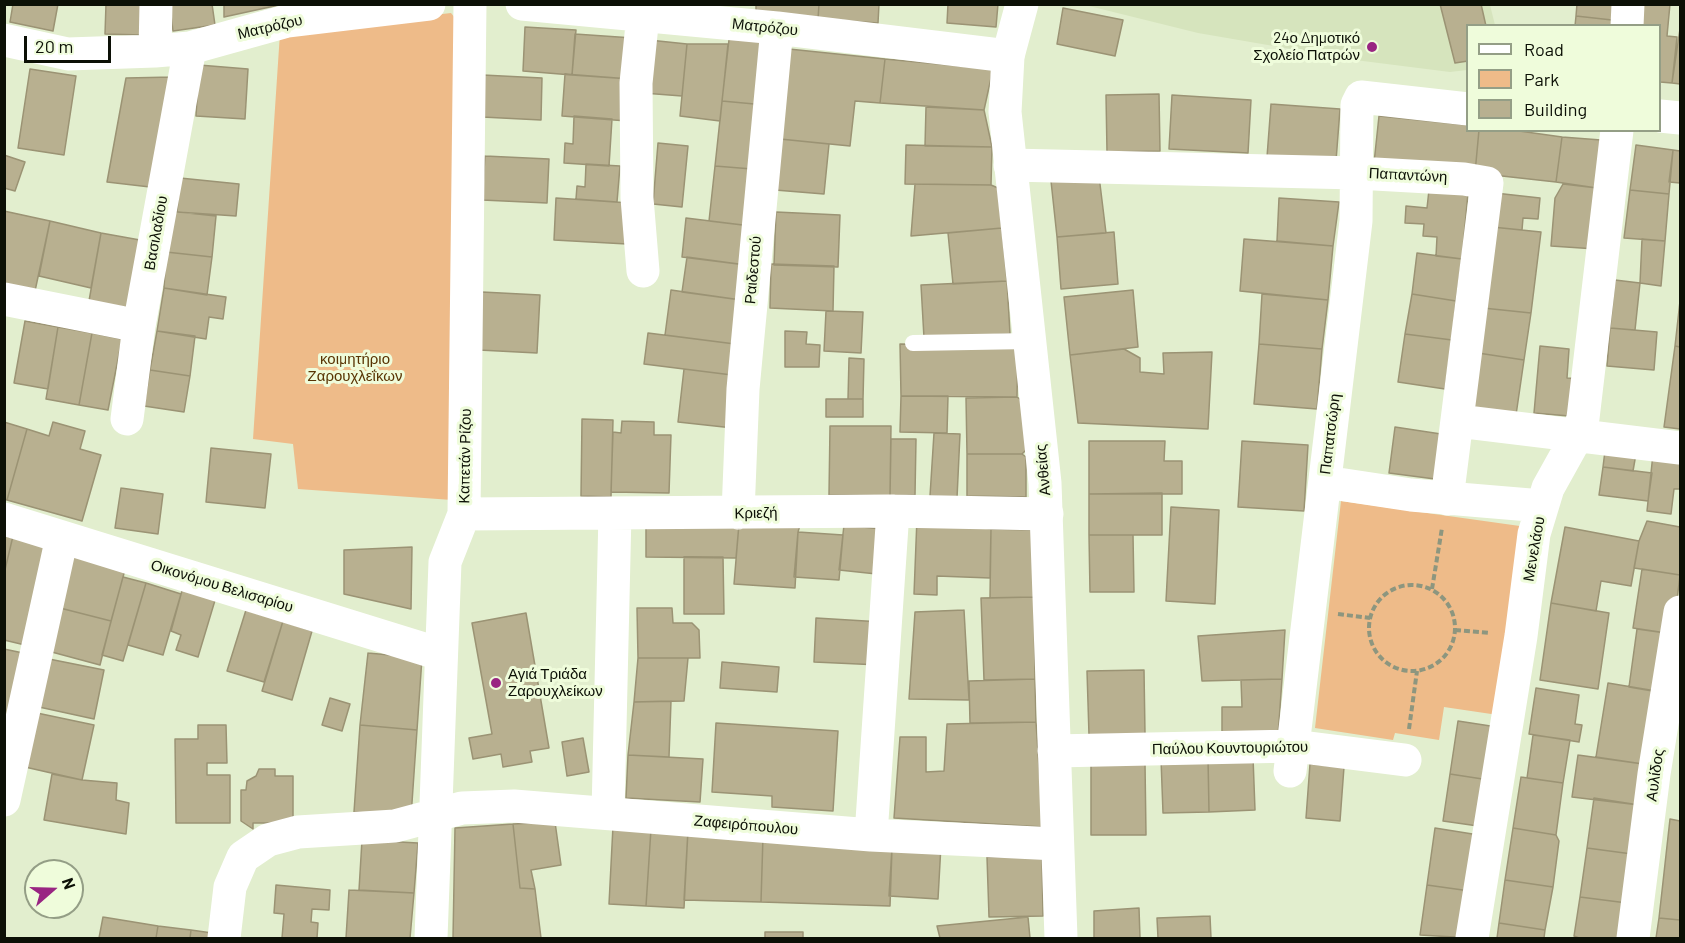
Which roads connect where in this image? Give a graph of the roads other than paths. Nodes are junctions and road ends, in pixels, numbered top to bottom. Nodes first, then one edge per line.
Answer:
1 (156, 4) edge
2 (429, 4) edge
3 (470, 4) edge
4 (522, 4) edge
5 (1022, 4) edge
6 (1628, 4) edge
7 (287, 13) edge
8 (643, 15) junction
9 (1627, 24) edge
10 (777, 28) junction
11 (4, 40) edge
12 (190, 48) junction
13 (155, 51) junction
14 (1008, 56) junction
15 (1466, 109) edge
16 (1661, 116) edge
17 (1680, 118) edge
18 (1617, 132) edge
19 (1010, 165) junction
20 (1357, 173) junction
21 (643, 272) dead end
22 (4, 299) edge
23 (139, 326) junction
24 (1030, 341) junction
25 (913, 343) dead end
26 (127, 419) dead end
27 (1458, 421) junction
28 (1578, 434) junction
29 (1680, 448) edge
30 (1325, 482) junction
31 (1447, 499) junction
32 (1542, 506) junction
33 (893, 510) junction
34 (615, 513) junction
35 (738, 513) junction
36 (464, 514) junction
37 (1047, 514) junction
38 (4, 519) edge
39 (62, 537) junction
40 (1680, 612) edge
41 (440, 654) junction
42 (10, 743) edge
43 (1054, 751) junction
44 (1292, 758) junction
45 (1405, 760) road end
46 (4, 800) edge
47 (608, 813) junction
48 (436, 814) junction
49 (871, 835) junction
50 (1057, 844) junction
51 (224, 939) edge
52 (431, 939) edge
53 (1061, 939) edge
54 (1472, 939) edge
55 (1633, 939) edge

1 - 13 street
2 - 7 street, Ματρόζου
3 - 36 street, Καπετάν Ρίζου
4 - 8 street, Ματρόζου
5 - 14 street, Ανθείας
6 - 9 street
7 - 12 street, Ματρόζου
8 - 10 street, Ματρόζου
8 - 21 street
10 - 14 street, Ματρόζου
10 - 35 street, Ραιδεστού
11 - 13 street, Ματρόζου
12 - 13 street, Ματρόζου
12 - 23 street, Βασιλαδίου
14 - 19 street, Ανθείας
15 - 20 street, Παπατσώρη
16 - 17 street
18 - 28 street, Μενελάου
19 - 20 street, Παπαντώνη
19 - 24 street, Ανθείας
20 - 27 street, Παπαντώνη
20 - 30 street, Παπατσώρη
22 - 23 street
23 - 26 street, Βασιλαδίου
24 - 25 lane
24 - 37 street, Ανθείας
27 - 28 street
27 - 31 street, Παπαντώνη
28 - 29 street
28 - 32 street, Μενελάου
30 - 31 street
30 - 44 street, Παπατσώρη
31 - 32 street
32 - 54 street, Μενελάου
33 - 35 street, Κριεζή
33 - 37 street, Κριεζή
33 - 49 street
34 - 35 street, Κριεζή
34 - 36 street, Κριεζή
34 - 47 street
36 - 41 street, Καπετάν Ρίζου
37 - 43 street, Ανθείας
38 - 39 street, Οικονόμου Βελισαρίου
39 - 41 street, Οικονόμου Βελισαρίου
39 - 42 street
40 - 55 street, Αυλίδος
41 - 48 street, Καπετάν Ρίζου
42 - 46 street
43 - 44 street, Παύλου Κουντουριώτου
43 - 50 street, Ανθείας
44 - 45 street, Παύλου Κουντουριώτου
47 - 48 street, Ζαφειρόπουλου
47 - 49 street, Ζαφειρόπουλου
48 - 51 street, Ζαφειρόπουλου
48 - 52 street, Καπετάν Ρίζου
49 - 50 street, Ζαφειρόπουλου
50 - 53 street, Ανθείας

